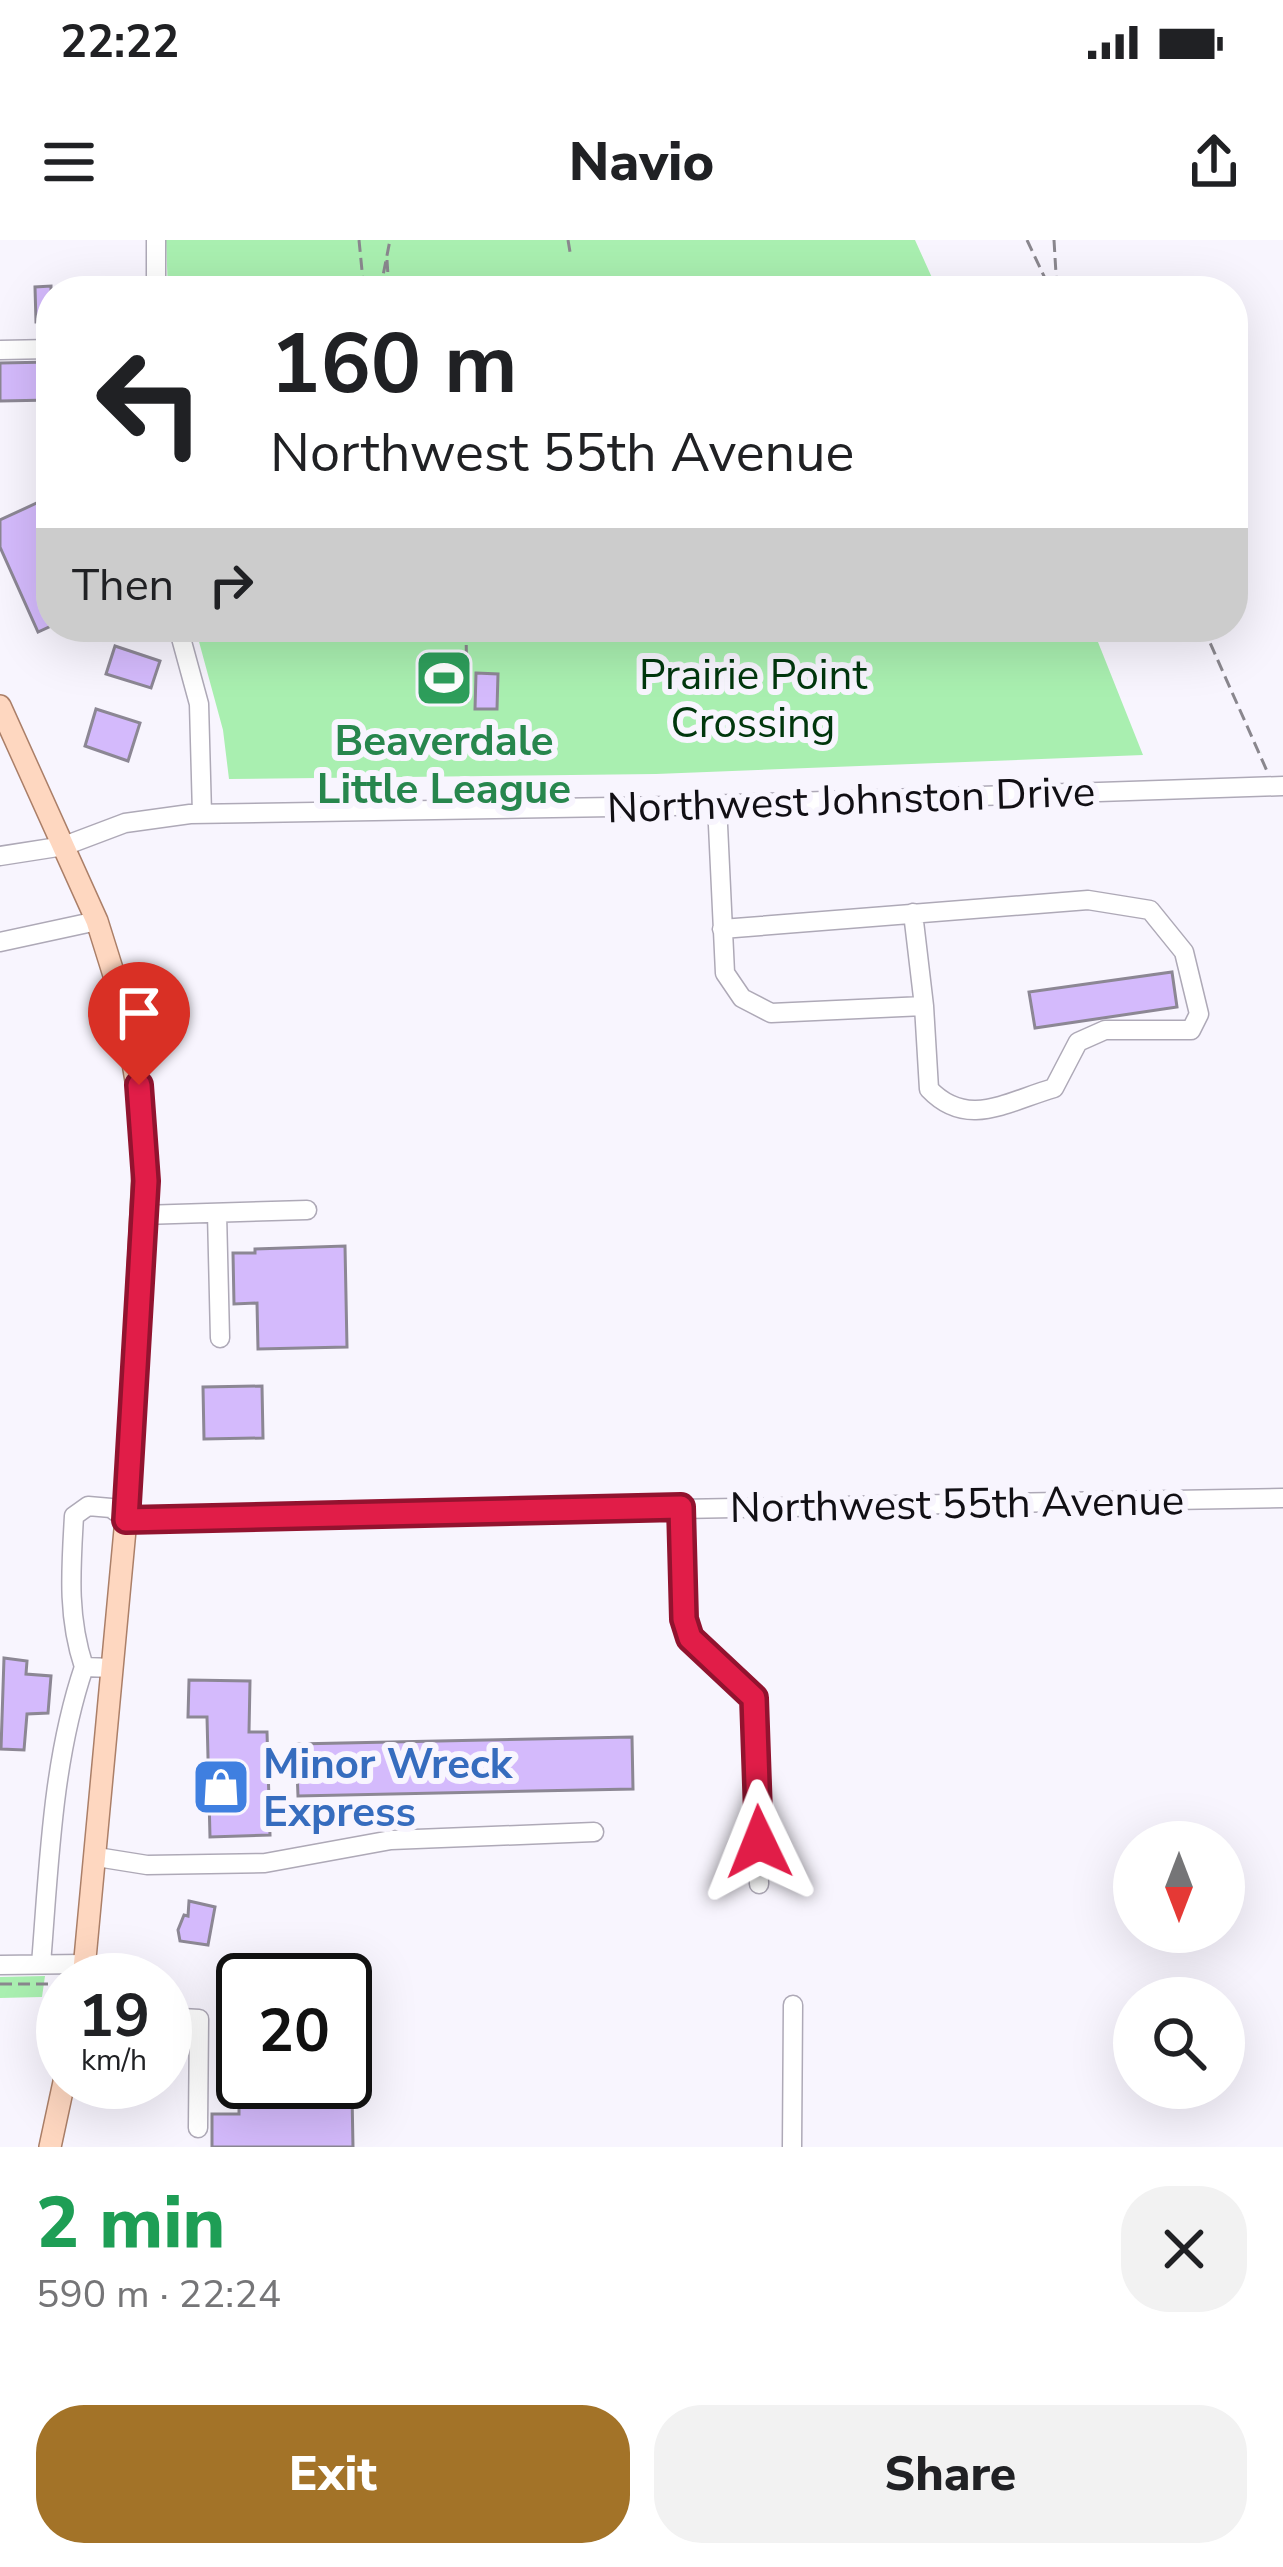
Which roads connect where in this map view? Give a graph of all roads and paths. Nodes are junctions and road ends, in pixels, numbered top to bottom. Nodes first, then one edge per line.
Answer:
1 (156, 240) edge
2 (359, 240) edge
3 (388, 240) edge
4 (568, 240) edge
5 (1027, 240) edge
6 (1054, 240) edge
7 (570, 252) dead end
8 (387, 255) junction
9 (156, 276) edge
10 (363, 276) edge
11 (383, 276) edge
12 (388, 276) edge
13 (1046, 276) edge
14 (1054, 276) edge
15 (36, 349) edge
16 (0, 350) edge
17 (182, 642) edge
18 (466, 642) edge
19 (1210, 642) edge
20 (467, 703) dead end
21 (0, 706) edge
22 (1279, 787) edge
23 (717, 804) junction
24 (202, 814) junction
25 (64, 846) junction
26 (0, 856) edge
27 (913, 913) junction
28 (97, 921) junction
29 (722, 929) junction
30 (0, 942) edge
31 (924, 1006) junction
32 (307, 1210) dead end
33 (217, 1213) junction
34 (142, 1215) junction
35 (220, 1338) dead end
36 (1283, 1498) edge
37 (681, 1507) junction
38 (126, 1520) junction
39 (84, 1667) junction
40 (113, 1668) junction
41 (594, 1832) dead end
42 (97, 1857) junction
43 (759, 1884) dead end
44 (42, 1953) edge
45 (86, 1953) edge
46 (36, 1964) edge
47 (0, 1965) edge
48 (0, 1984) edge
49 (36, 1984) edge
50 (793, 2005) dead end
51 (192, 2018) edge
52 (58, 2109) edge
53 (198, 2128) dead end
54 (50, 2147) edge
55 (792, 2147) edge

1 - 9 street
2 - 10 path
3 - 8 path
4 - 7 path
5 - 13 path
6 - 14 path
8 - 11 path
8 - 12 path
15 - 16 street
17 - 24 street
18 - 20 path
19 - 22 path
21 - 25 main road
22 - 23 street, Northwest Johnston Drive
23 - 24 street, Northwest Johnston Drive
23 - 29 street
24 - 25 street, Northwest Johnston Drive
25 - 26 street, Northwest Johnston Drive
25 - 28 main road
27 - 29 street
27 - 31 street
27 - 31 street
28 - 30 street
28 - 34 main road
29 - 31 street
32 - 33 street
33 - 34 street
33 - 35 street
34 - 38 main road
36 - 37 street, Northwest 55th Avenue
37 - 38 street, Northwest 55th Avenue
37 - 43 street
38 - 39 street, Northwest 55th Avenue
38 - 40 main road
39 - 40 street
39 - 44 street
40 - 42 main road
41 - 42 street
42 - 45 main road
46 - 47 street
48 - 49 path
50 - 55 street
51 - 53 street
52 - 54 main road

